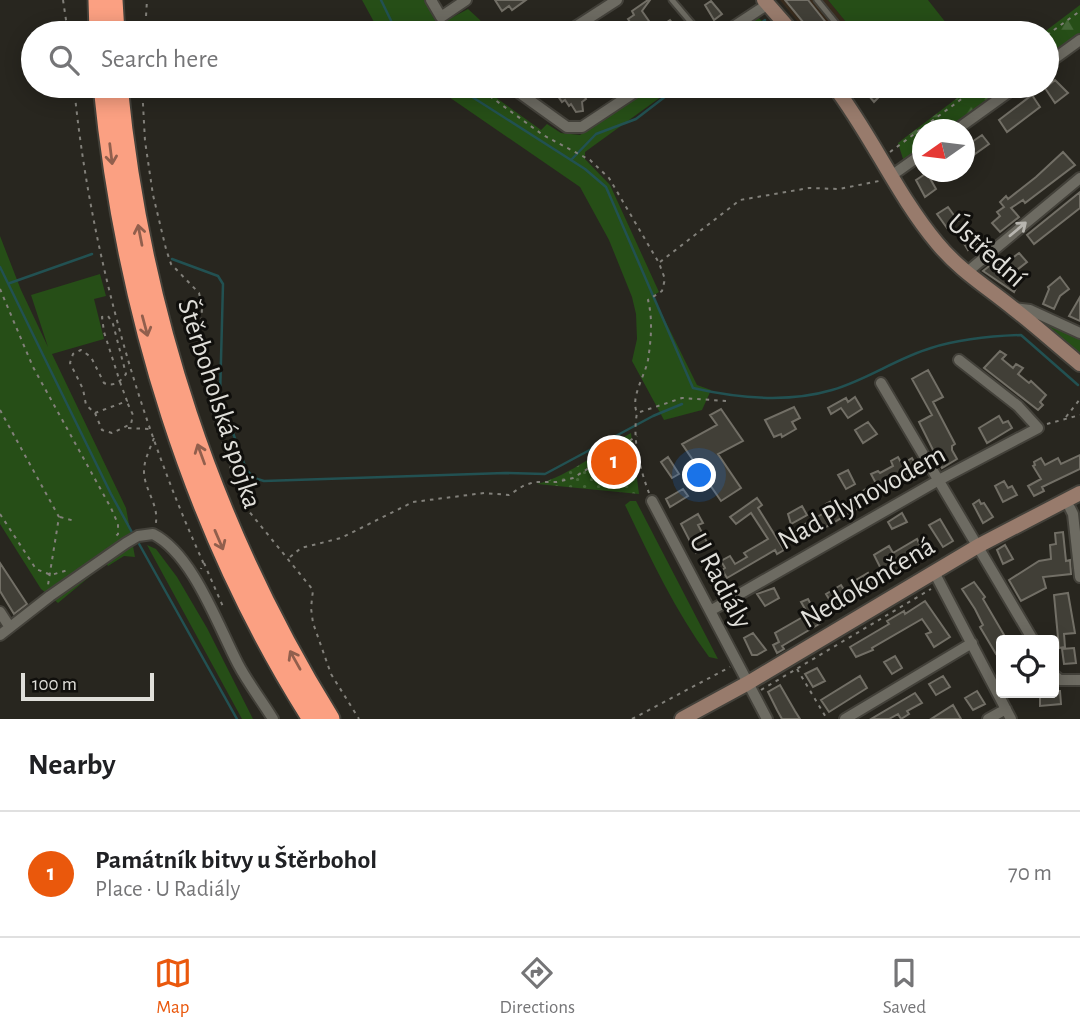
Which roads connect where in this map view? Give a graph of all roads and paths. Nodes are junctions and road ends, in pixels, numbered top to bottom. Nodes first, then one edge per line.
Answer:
1 (63, 0) edge
2 (98, 0) edge
3 (113, 0) edge
4 (147, 0) edge
5 (431, 0) edge
6 (466, 0) edge
7 (617, 0) edge
8 (672, 0) edge
9 (817, 0) edge
10 (766, 2) edge
11 (1080, 10) edge
12 (66, 21) edge
13 (99, 21) edge
14 (114, 21) edge
15 (146, 21) edge
16 (585, 21) edge
17 (690, 21) edge
18 (740, 21) edge
19 (783, 21) edge
20 (834, 21) edge
21 (1059, 26) edge
22 (1080, 40) edge
23 (1059, 55) edge
24 (76, 98) edge
25 (104, 98) edge
26 (119, 98) edge
27 (143, 98) edge
28 (492, 98) edge
29 (527, 98) edge
30 (627, 98) edge
31 (843, 98) edge
32 (963, 98) edge
33 (1000, 98) edge
34 (971, 119) edge
35 (881, 159) junction
36 (912, 161) edge
37 (891, 176) junction
38 (1080, 178) edge
39 (868, 184) dead end
40 (659, 263) junction
41 (966, 273) junction
42 (0, 289) edge
43 (1014, 308) junction
44 (1080, 333) edge
45 (129, 359) junction
46 (959, 360) dead end
47 (1080, 364) edge
48 (125, 368) junction
49 (120, 382) junction
50 (881, 383) dead end
51 (1080, 398) edge
52 (127, 401) junction
53 (726, 401) dead end
54 (0, 410) edge
55 (95, 413) junction
56 (638, 413) junction
57 (1080, 415) edge
58 (1064, 419) junction
59 (126, 428) junction
60 (1038, 428) junction
61 (151, 429) junction
62 (637, 436) junction
63 (154, 438) junction
64 (613, 455) junction
65 (604, 465) junction
66 (639, 467) junction
67 (620, 469) junction
68 (939, 480) junction
69 (1080, 493) edge
70 (652, 501) joint
71 (1070, 508) dead end
72 (0, 514) edge
73 (59, 517) junction
74 (75, 522) dead end
75 (153, 534) junction
76 (110, 542) dead end
77 (978, 546) junction
78 (289, 558) junction
79 (69, 570) dead end
80 (934, 572) junction
81 (51, 575) junction
82 (1080, 577) edge
83 (197, 580) junction
84 (42, 602) junction
85 (710, 611) junction
86 (0, 612) edge
87 (9, 626) junction
88 (0, 635) edge
89 (1030, 635) edge
90 (972, 643) junction
91 (737, 663) junction
92 (797, 668) dead end
93 (1059, 679) edge
94 (1080, 680) edge
95 (748, 683) junction
96 (1008, 714) edge
97 (273, 719) edge
98 (312, 719) edge
99 (330, 719) edge
100 (359, 719) edge
101 (632, 719) edge
102 (682, 719) edge
103 (767, 719) edge
104 (827, 719) edge
105 (845, 719) edge
106 (988, 719) edge

1 - 12 path
2 - 13 highway
3 - 14 highway
4 - 15 path
5 - 6 street
7 - 16 street
8 - 17 lane
9 - 20 lane
10 - 18 street
10 - 19 street
11 - 21 path
22 - 23 street
24 - 45 path
25 -> 98 highway, Štěrboholská spojka
99 -> 26 highway, Štěrboholská spojka
27 - 78 path
28 - 40 path
29 - 30 street
31 - 35 street, Ústřední
32 - 35 path
33 - 34 street
35 - 37 street, Ústřední
36 - 37 street
37 - 41 street, Ústřední
41 -> 38 street
39 - 40 path
40 - 56 path
41 - 43 street, Ústřední
42 - 76 path
43 - 44 street
43 - 47 street, Ústřední
45 - 48 path
45 - 61 path
46 - 60 street
48 - 49 path
48 - 49 path
49 - 52 path
49 - 55 path
50 - 68 street
51 - 58 path
52 - 55 path
52 - 59 path
53 - 56 path
54 - 73 path
55 - 59 path
56 - 62 path
57 - 58 path
58 - 60 path
59 - 61 path
60 - 68 street, Nad Plynovodem
61 - 63 path
62 - 64 path
62 - 66 path
63 - 75 path
63 - 83 path
64 - 65 path
64 - 67 path
65 - 67 path
65 - 78 path
66 - 67 path
66 - 70 path
68 - 77 street
68 - 85 street, Nad Plynovodem
69 - 77 street, Nedokončená
70 - 85 street, U Radiály
71 - 82 street
72 - 81 path
73 - 74 path
73 - 81 path
75 - 83 street
75 - 84 street
77 - 80 street, Nedokončená
77 - 89 street
78 - 100 path
79 - 81 path
80 - 90 street
80 - 95 street, Nedokončená
81 - 84 path
83 - 97 street
84 - 87 street
85 - 91 street, U Radiály
86 - 87 street
87 - 88 street
90 - 96 street
90 - 105 street
91 - 95 street, U Radiály
91 - 101 path
92 - 104 path
93 - 94 street
95 - 102 street, Nedokončená
95 - 103 street, U Radiály
96 - 106 street

